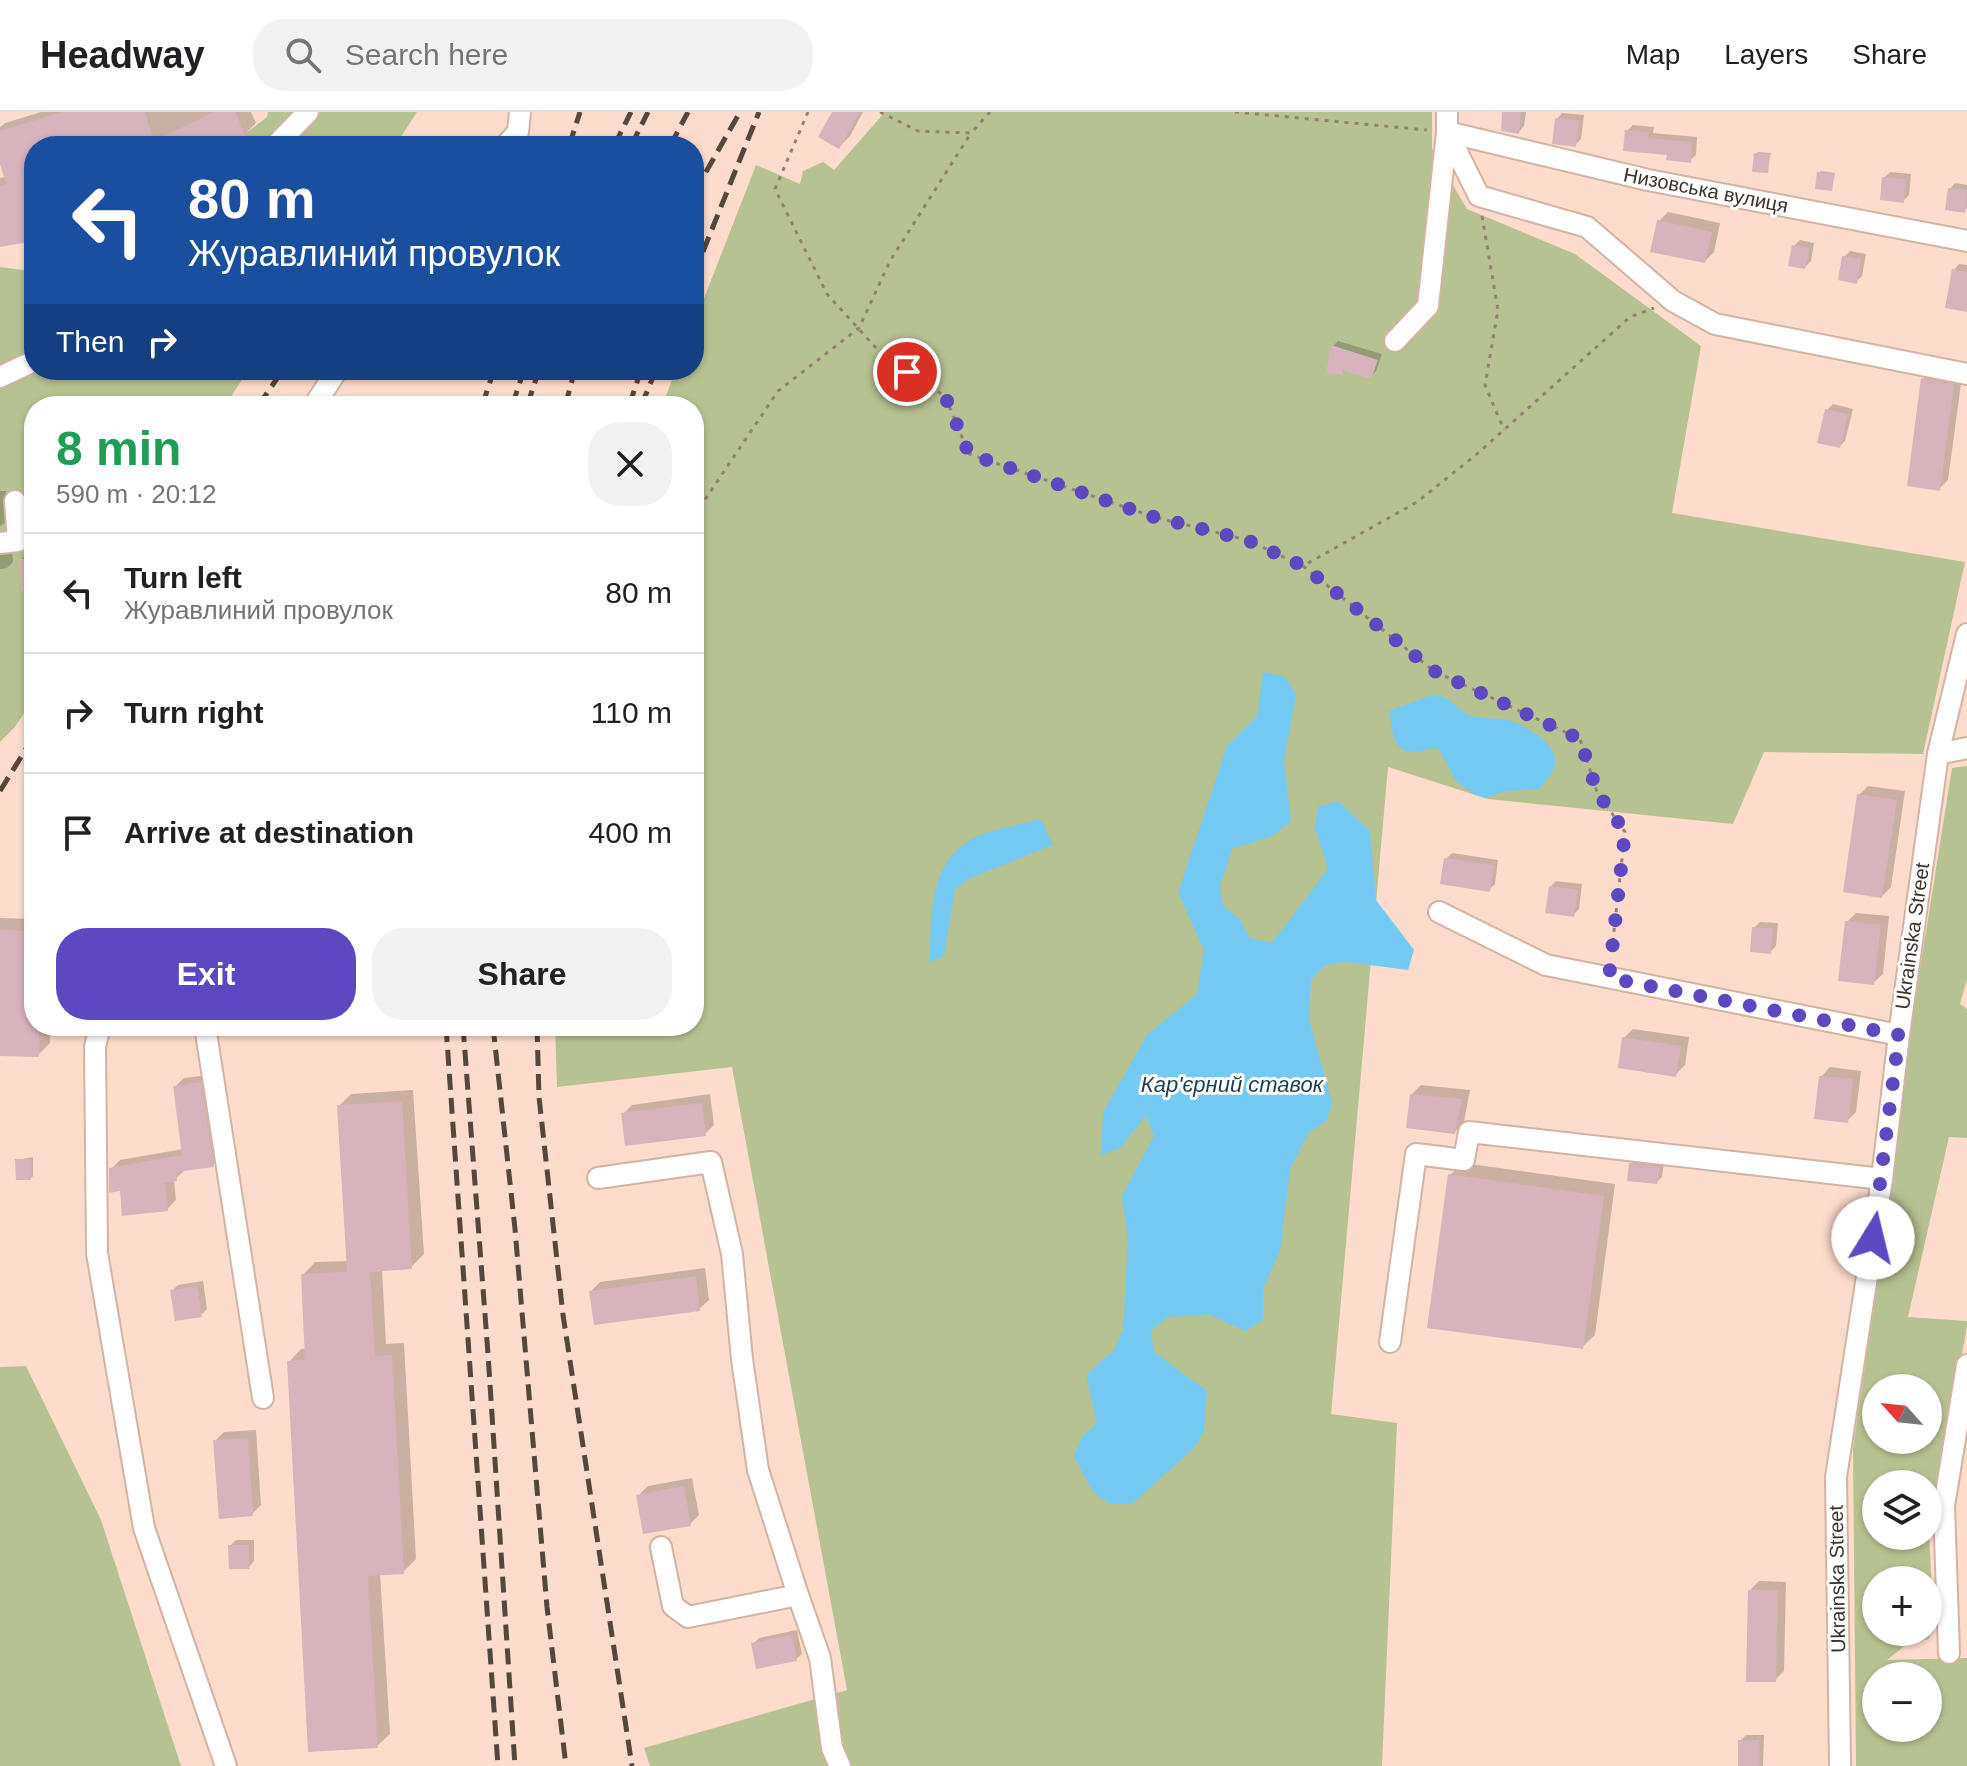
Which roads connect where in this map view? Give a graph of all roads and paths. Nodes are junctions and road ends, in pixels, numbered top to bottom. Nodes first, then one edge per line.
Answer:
1 (308, 112) edge
2 (520, 112) edge
3 (808, 112) edge
4 (880, 112) edge
5 (990, 112) edge
6 (1235, 112) edge
7 (1447, 122) edge
8 (971, 133) junction
9 (285, 136) edge
10 (514, 136) edge
11 (1479, 196) junction
12 (1967, 241) edge
13 (1673, 301) junction
14 (859, 328) junction
15 (1395, 341) dead end
16 (24, 366) edge
17 (1967, 374) edge
18 (0, 377) edge
19 (1504, 430) junction
20 (15, 501) dead end
21 (704, 501) edge
22 (0, 543) edge
23 (1303, 566) junction
24 (1967, 634) edge
25 (1967, 748) edge
26 (1938, 754) junction
27 (1439, 912) dead end
28 (1609, 978) junction
29 (1899, 1035) junction
30 (98, 1036) edge
31 (207, 1036) edge
32 (598, 1178) dead end
33 (1882, 1179) junction
34 (1390, 1342) dead end
35 (1967, 1365) edge
36 (263, 1398) dead end
37 (661, 1547) dead end
38 (798, 1595) junction
39 (1949, 1653) dead end
40 (226, 1766) edge
41 (840, 1766) edge
42 (1840, 1766) edge

1 - 9 street
2 - 10 street
3 - 14 path
4 - 8 path
5 - 8 path
6 - 7 path
7 - 11 street
7 - 12 street, Низовська вулиця
7 - 15 street
8 - 14 path
11 - 13 street
11 - 19 path
13 - 17 street
13 - 19 path
14 - 21 path
14 - 23 path
16 - 18 street
19 - 23 path
20 - 22 street
23 - 28 path
24 - 26 street, Ukrainska Street
25 - 26 street
26 - 29 street, Ukrainska Street
27 - 28 street
28 - 29 street
29 - 33 street, Ukrainska Street
30 - 40 street
31 - 36 street
32 - 38 street
33 - 34 street
33 - 42 street, Ukrainska Street
35 - 39 street
37 - 38 street
38 - 41 street

